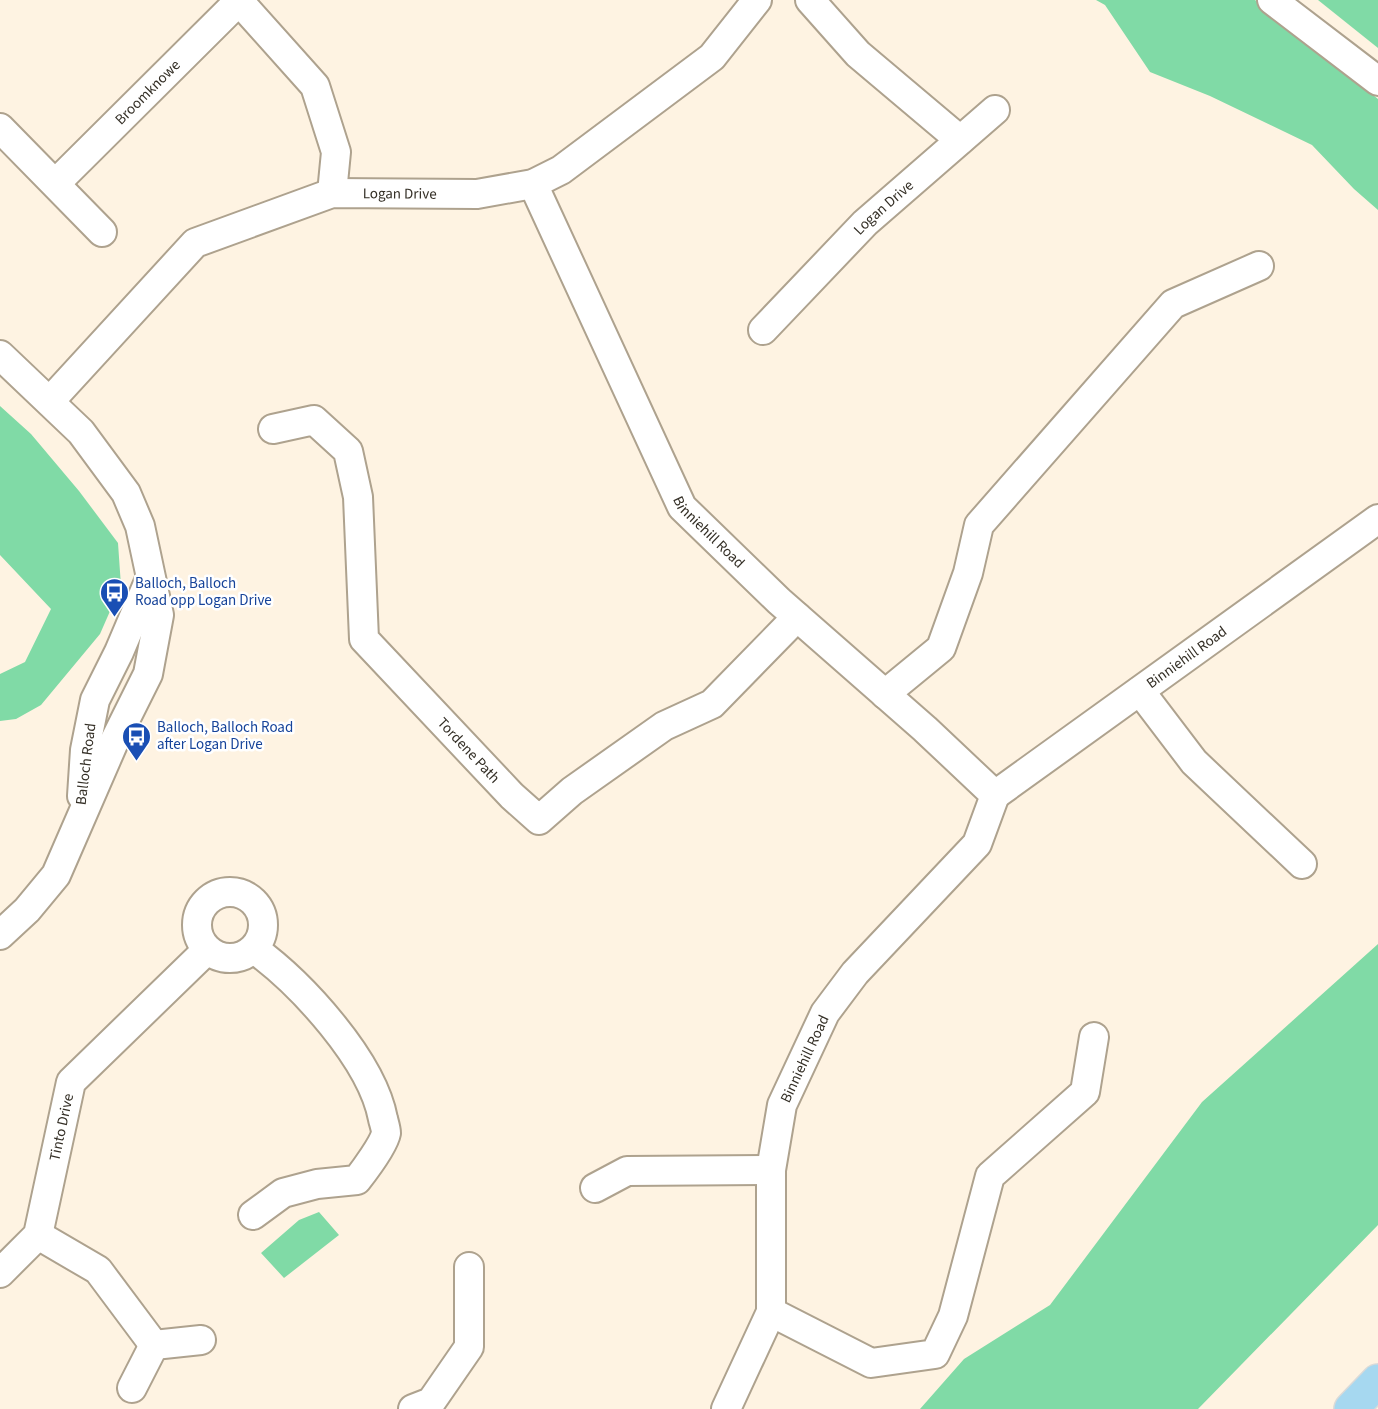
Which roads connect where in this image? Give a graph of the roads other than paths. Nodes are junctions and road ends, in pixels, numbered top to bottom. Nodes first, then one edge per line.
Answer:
1 (239, 0) edge
2 (757, 0) edge
3 (810, 0) edge
4 (1272, 0) edge
5 (1378, 81) edge
6 (995, 110) dead end
7 (0, 128) edge
8 (960, 140) junction
9 (56, 183) junction
10 (533, 184) junction
11 (332, 193) junction
12 (102, 232) dead end
13 (1259, 266) dead end
14 (763, 330) dead end
15 (0, 355) edge
16 (50, 401) junction
17 (273, 429) dead end
18 (1378, 519) edge
19 (797, 617) junction
20 (1140, 691) junction
21 (885, 694) junction
22 (995, 795) junction
23 (1302, 864) dead end
24 (0, 935) edge
25 (255, 949) junction
26 (207, 950) junction
27 (1094, 1037) dead end
28 (771, 1170) junction
29 (595, 1188) dead end
30 (253, 1215) dead end
31 (38, 1235) junction
32 (469, 1267) dead end
33 (0, 1274) edge
34 (771, 1312) junction
35 (201, 1340) dead end
36 (154, 1345) junction
37 (1378, 1381) edge
38 (132, 1388) dead end
39 (413, 1409) edge
40 (726, 1409) edge
41 (1351, 1409) edge

1 - 9 street, Broomknowe
1 - 11 street, Broomknowe
2 - 10 street, Logan Drive
3 - 8 street
4 - 5 street
6 - 8 street, Logan Drive
7 - 9 street
8 - 14 street, Logan Drive
9 - 12 street
10 - 11 street, Logan Drive
10 - 19 street, Binniehill Road
11 - 16 street, Logan Drive
13 - 21 street
15 - 16 street, Balloch Road
16 - 24 street, Balloch Road
17 - 19 street, Tordene Path
18 - 20 street, Binniehill Road
19 - 21 street, Binniehill Road
20 - 22 street, Binniehill Road
20 - 23 street
21 - 22 street, Binniehill Road
22 - 28 street, Binniehill Road
25 - 26 street
25 - 26 street
25 - 30 street
26 - 31 street, Tinto Drive
27 - 34 street
28 - 29 street
28 - 34 street, Binniehill Road
31 - 33 street
31 - 36 street
32 - 39 street
34 - 40 street, Binniehill Road
35 - 36 street
36 - 38 street
37 - 41 highway

